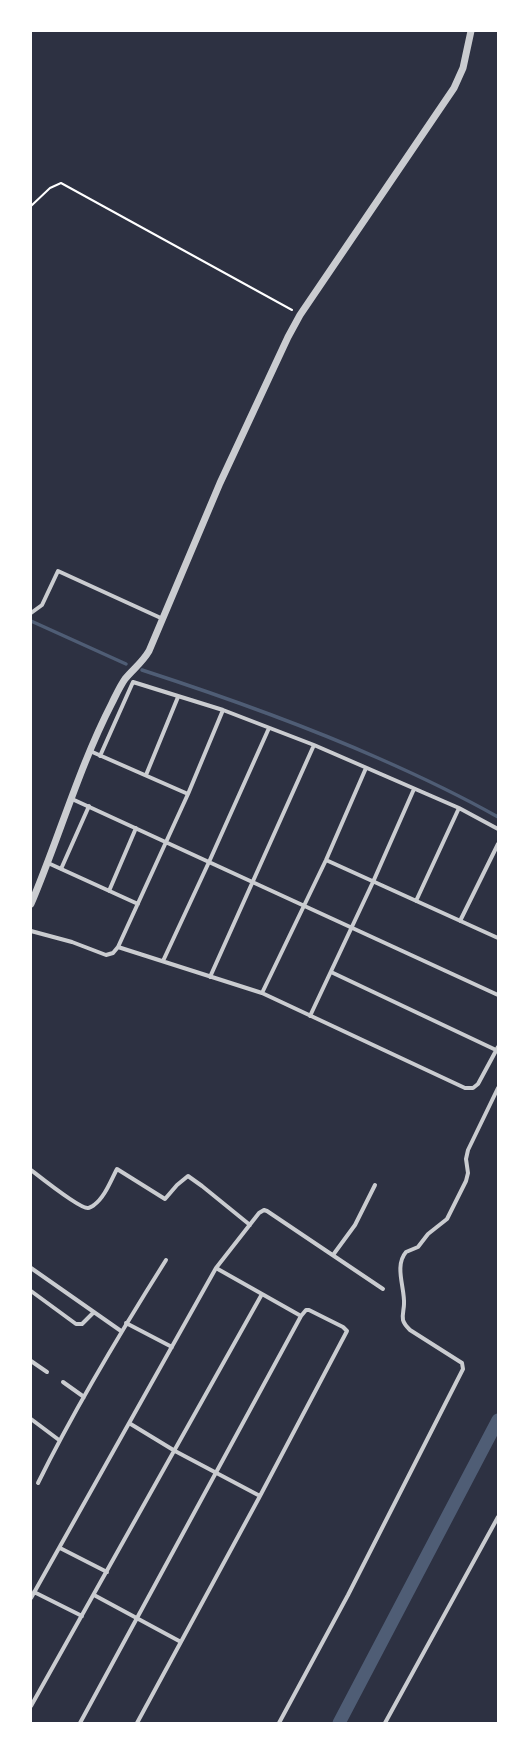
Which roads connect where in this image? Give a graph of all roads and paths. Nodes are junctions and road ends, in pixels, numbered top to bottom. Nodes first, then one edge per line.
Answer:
1 (471, 31) edge
2 (31, 206) edge
3 (300, 314) junction
4 (31, 613) edge
5 (163, 619) junction
6 (178, 697) junction
7 (223, 710) junction
8 (269, 728) junction
9 (314, 745) junction
10 (90, 751) junction
11 (100, 756) junction
12 (366, 768) junction
13 (146, 775) junction
14 (414, 789) junction
15 (188, 794) junction
16 (72, 799) junction
17 (89, 806) junction
18 (459, 808) junction
19 (136, 828) junction
20 (498, 829) edge
21 (166, 842) junction
22 (498, 844) edge
23 (326, 860) junction
24 (209, 862) junction
25 (48, 863) junction
26 (61, 869) junction
27 (254, 882) junction
28 (374, 882) junction
29 (109, 891) junction
30 (416, 901) junction
31 (31, 904) edge
32 (138, 904) junction
33 (304, 905) junction
34 (460, 921) junction
35 (352, 927) junction
36 (31, 931) edge
37 (498, 938) edge
38 (118, 946) junction
39 (163, 961) junction
40 (331, 972) junction
41 (210, 977) junction
42 (262, 994) junction
43 (498, 995) edge
44 (310, 1016) junction
45 (497, 1049) edge
46 (498, 1088) edge
47 (31, 1170) edge
48 (375, 1185) dead end
49 (250, 1225) junction
50 (333, 1255) junction
51 (166, 1260) dead end
52 (31, 1268) edge
53 (216, 1268) junction
54 (383, 1289) dead end
55 (31, 1291) edge
56 (262, 1294) junction
57 (94, 1313) junction
58 (301, 1316) junction
59 (126, 1323) junction
60 (121, 1331) junction
61 (172, 1346) junction
62 (31, 1361) edge
63 (47, 1372) dead end
64 (63, 1382) dead end
65 (84, 1397) junction
66 (31, 1419) edge
67 (129, 1423) junction
68 (59, 1440) junction
69 (175, 1451) junction
70 (217, 1474) junction
71 (38, 1484) dead end
72 (260, 1496) junction
73 (498, 1517) edge
74 (60, 1548) junction
75 (107, 1572) junction
76 (34, 1592) junction
77 (94, 1595) junction
78 (31, 1598) edge
79 (82, 1616) junction
80 (137, 1618) junction
81 (181, 1642) junction
82 (31, 1706) edge
83 (80, 1723) edge
84 (137, 1723) edge
85 (280, 1723) edge
86 (386, 1723) edge

1 - 3 street
2 - 3 path
3 - 5 street
4 - 5 street
5 - 10 street
6 - 7 street
6 - 11 street
6 - 13 street
7 - 8 street
7 - 15 street
8 - 9 street
8 - 24 street
9 - 12 street
9 - 27 street
10 - 11 street
10 - 16 street
11 - 13 street
12 - 14 street
12 - 23 street
13 - 15 street
14 - 18 street
14 - 28 street
15 - 21 street
16 - 17 street
16 - 25 street
17 - 19 street
17 - 26 street
18 - 20 street
18 - 30 street
19 - 21 street
19 - 29 street
21 - 24 street
21 - 32 street
22 - 34 street
23 - 28 street
23 - 33 street
24 - 27 street
24 - 39 street
25 - 26 street
25 - 31 street
26 - 29 street
27 - 33 street
27 - 41 street
28 - 30 street
28 - 35 street
29 - 32 street
30 - 34 street
32 - 38 street
33 - 35 street
33 - 42 street
34 - 37 street
35 - 40 street
35 - 43 street
36 - 38 street
38 - 39 street
39 - 41 street
40 - 44 street
40 - 45 street
41 - 42 street
42 - 44 street
44 - 45 street
46 - 85 street
47 - 49 street
48 - 50 street
49 - 50 street
49 - 53 street
50 - 54 street
51 - 59 street
52 - 57 street
53 - 56 street
53 - 61 street
55 - 57 street
56 - 58 street
56 - 69 street
57 - 60 street
58 - 70 street
58 - 72 street
59 - 60 street
59 - 61 street
60 - 65 street
61 - 67 street
62 - 63 street
64 - 65 street
65 - 68 street
66 - 68 street
67 - 69 street
67 - 74 street
68 - 71 street
69 - 70 street
69 - 75 street
70 - 72 street
70 - 80 street
72 - 81 street
73 - 86 street
74 - 75 street
74 - 76 street
75 - 77 street
76 - 78 street
76 - 79 street
77 - 79 street
77 - 80 street
79 - 82 street
80 - 81 street
80 - 83 street
81 - 84 street

